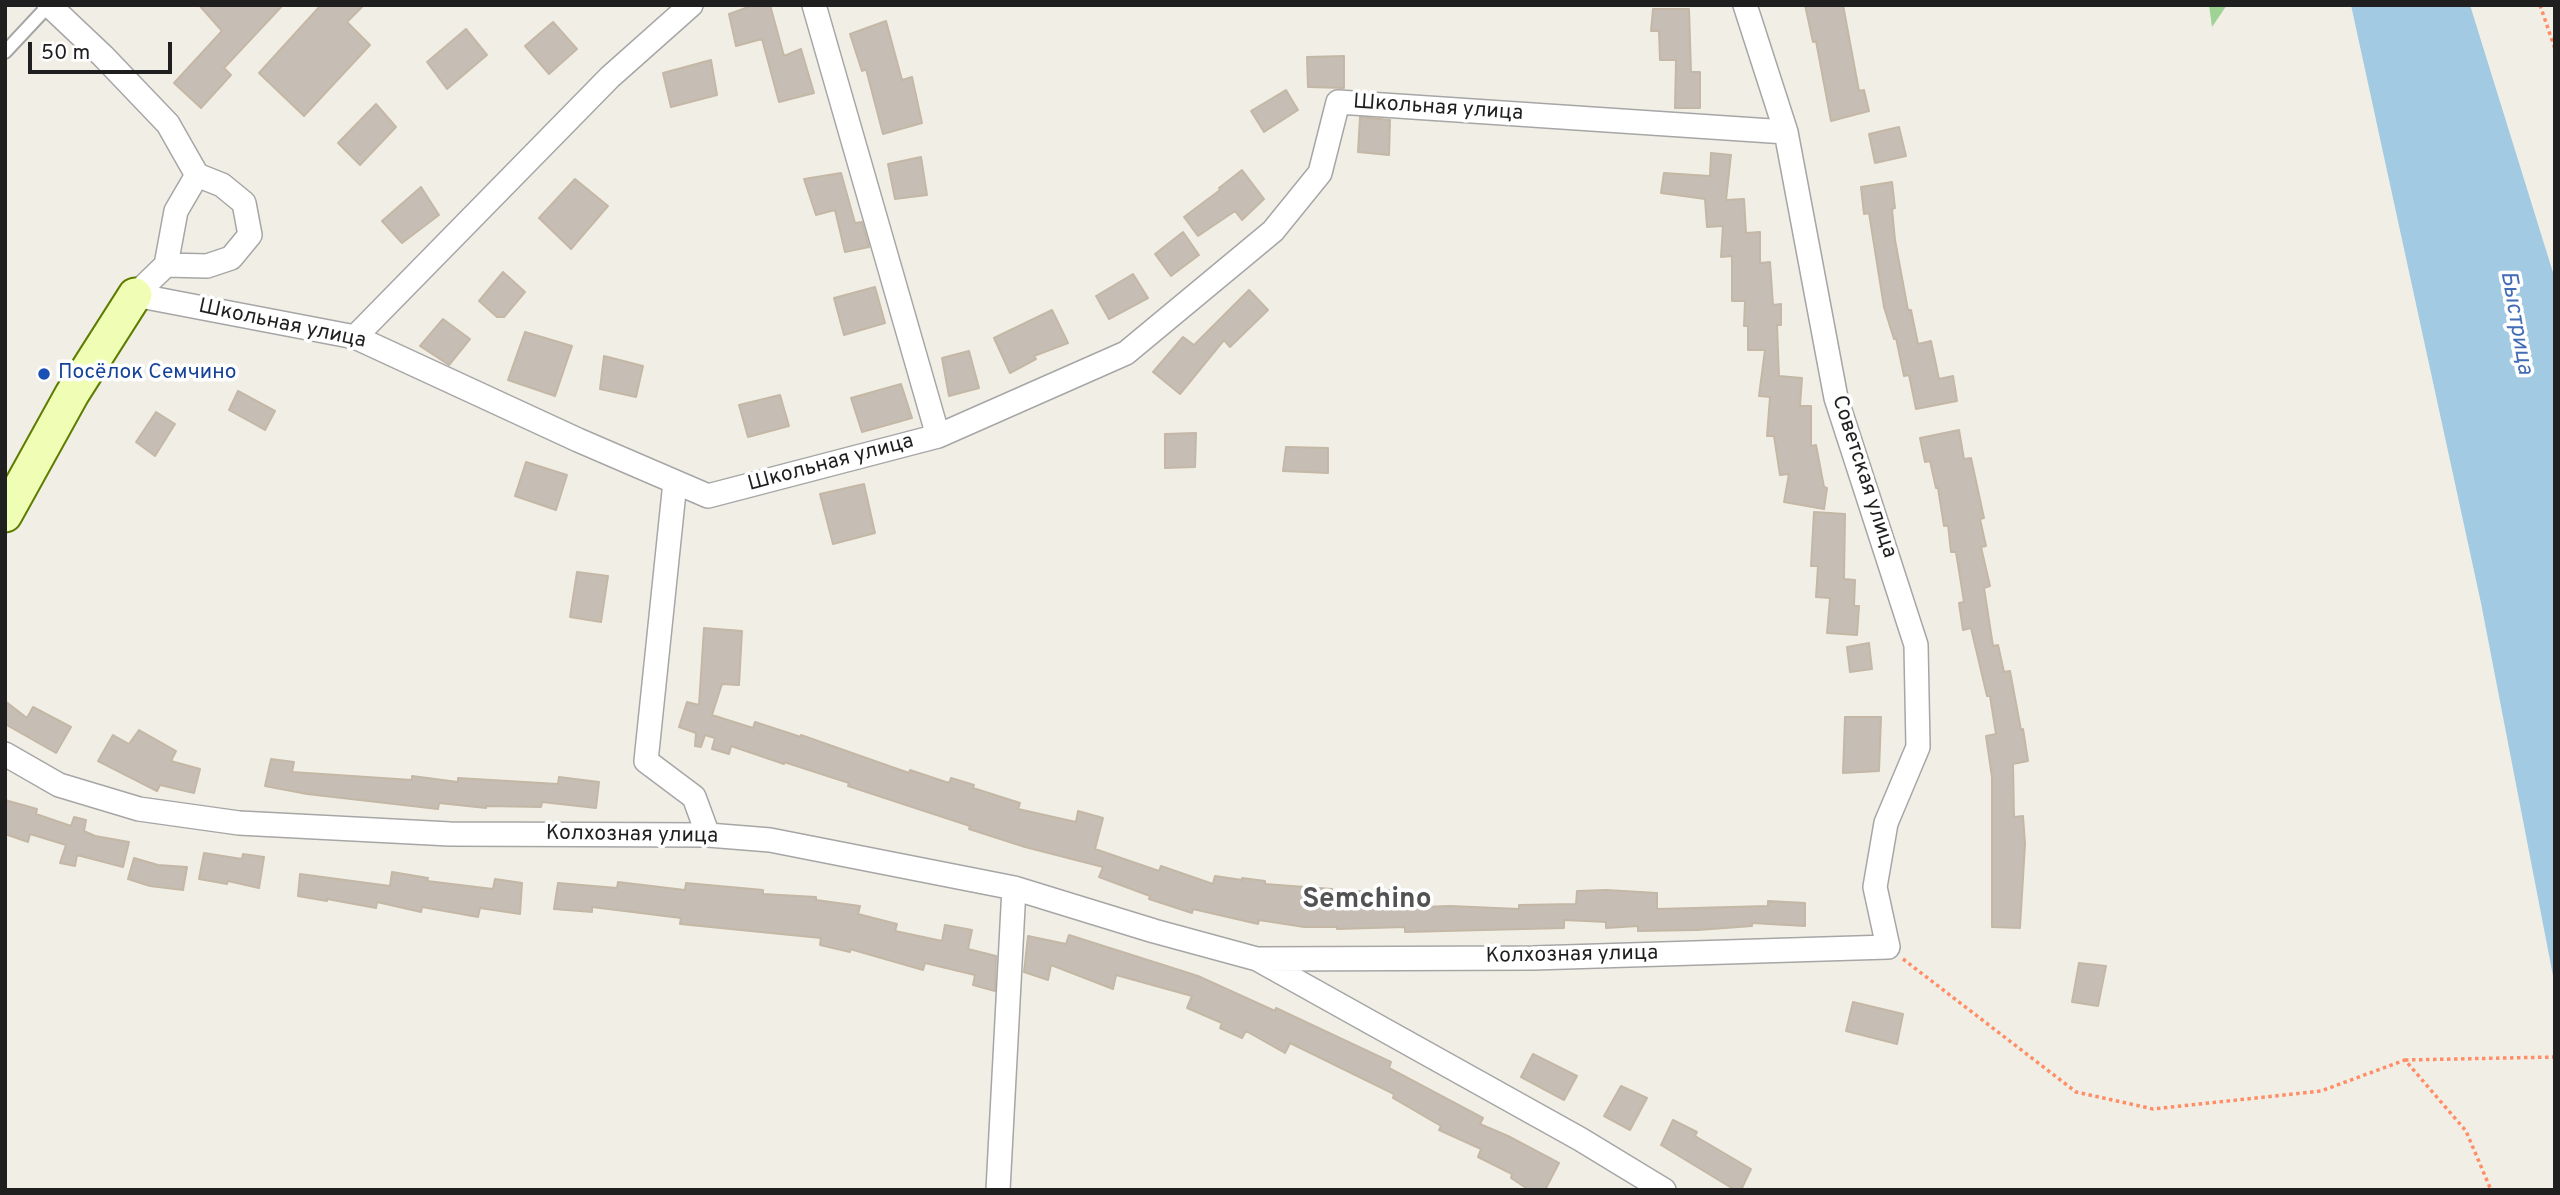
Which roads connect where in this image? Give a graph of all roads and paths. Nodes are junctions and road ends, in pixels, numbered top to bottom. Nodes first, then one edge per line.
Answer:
1 (49, 5) edge
2 (691, 5) edge
3 (814, 5) edge
4 (1745, 5) edge
5 (2540, 5) edge
6 (2555, 49) edge
7 (5, 52) edge
8 (1786, 132) junction
9 (197, 175) junction
10 (166, 265) junction
11 (135, 295) junction
12 (355, 337) junction
13 (938, 436) junction
14 (675, 482) junction
15 (5, 515) edge
16 (5, 754) edge
17 (708, 835) junction
18 (1014, 888) junction
19 (1888, 947) junction
20 (1257, 959) junction
21 (2555, 1057) edge
22 (2405, 1060) junction
23 (998, 1190) edge
24 (1664, 1190) edge
25 (2491, 1190) edge

1 - 7 lane
1 - 9 street
2 - 12 street
3 - 13 street
4 - 8 street, Советская улица
5 - 6 path
8 - 13 street, Школьная улица
8 - 19 street, Советская улица
9 - 10 street
9 - 10 street
10 - 11 street
11 - 12 street, Школьная улица
11 - 15 street
12 - 14 street, Школьная улица
13 - 14 street, Школьная улица
14 - 17 street
16 - 17 street, Колхозная улица
17 - 18 street, Колхозная улица
18 - 20 street, Колхозная улица
18 - 23 street
19 - 20 street, Колхозная улица
19 - 22 path
20 - 24 street, Колхозная улица
21 - 22 path
22 - 25 path

